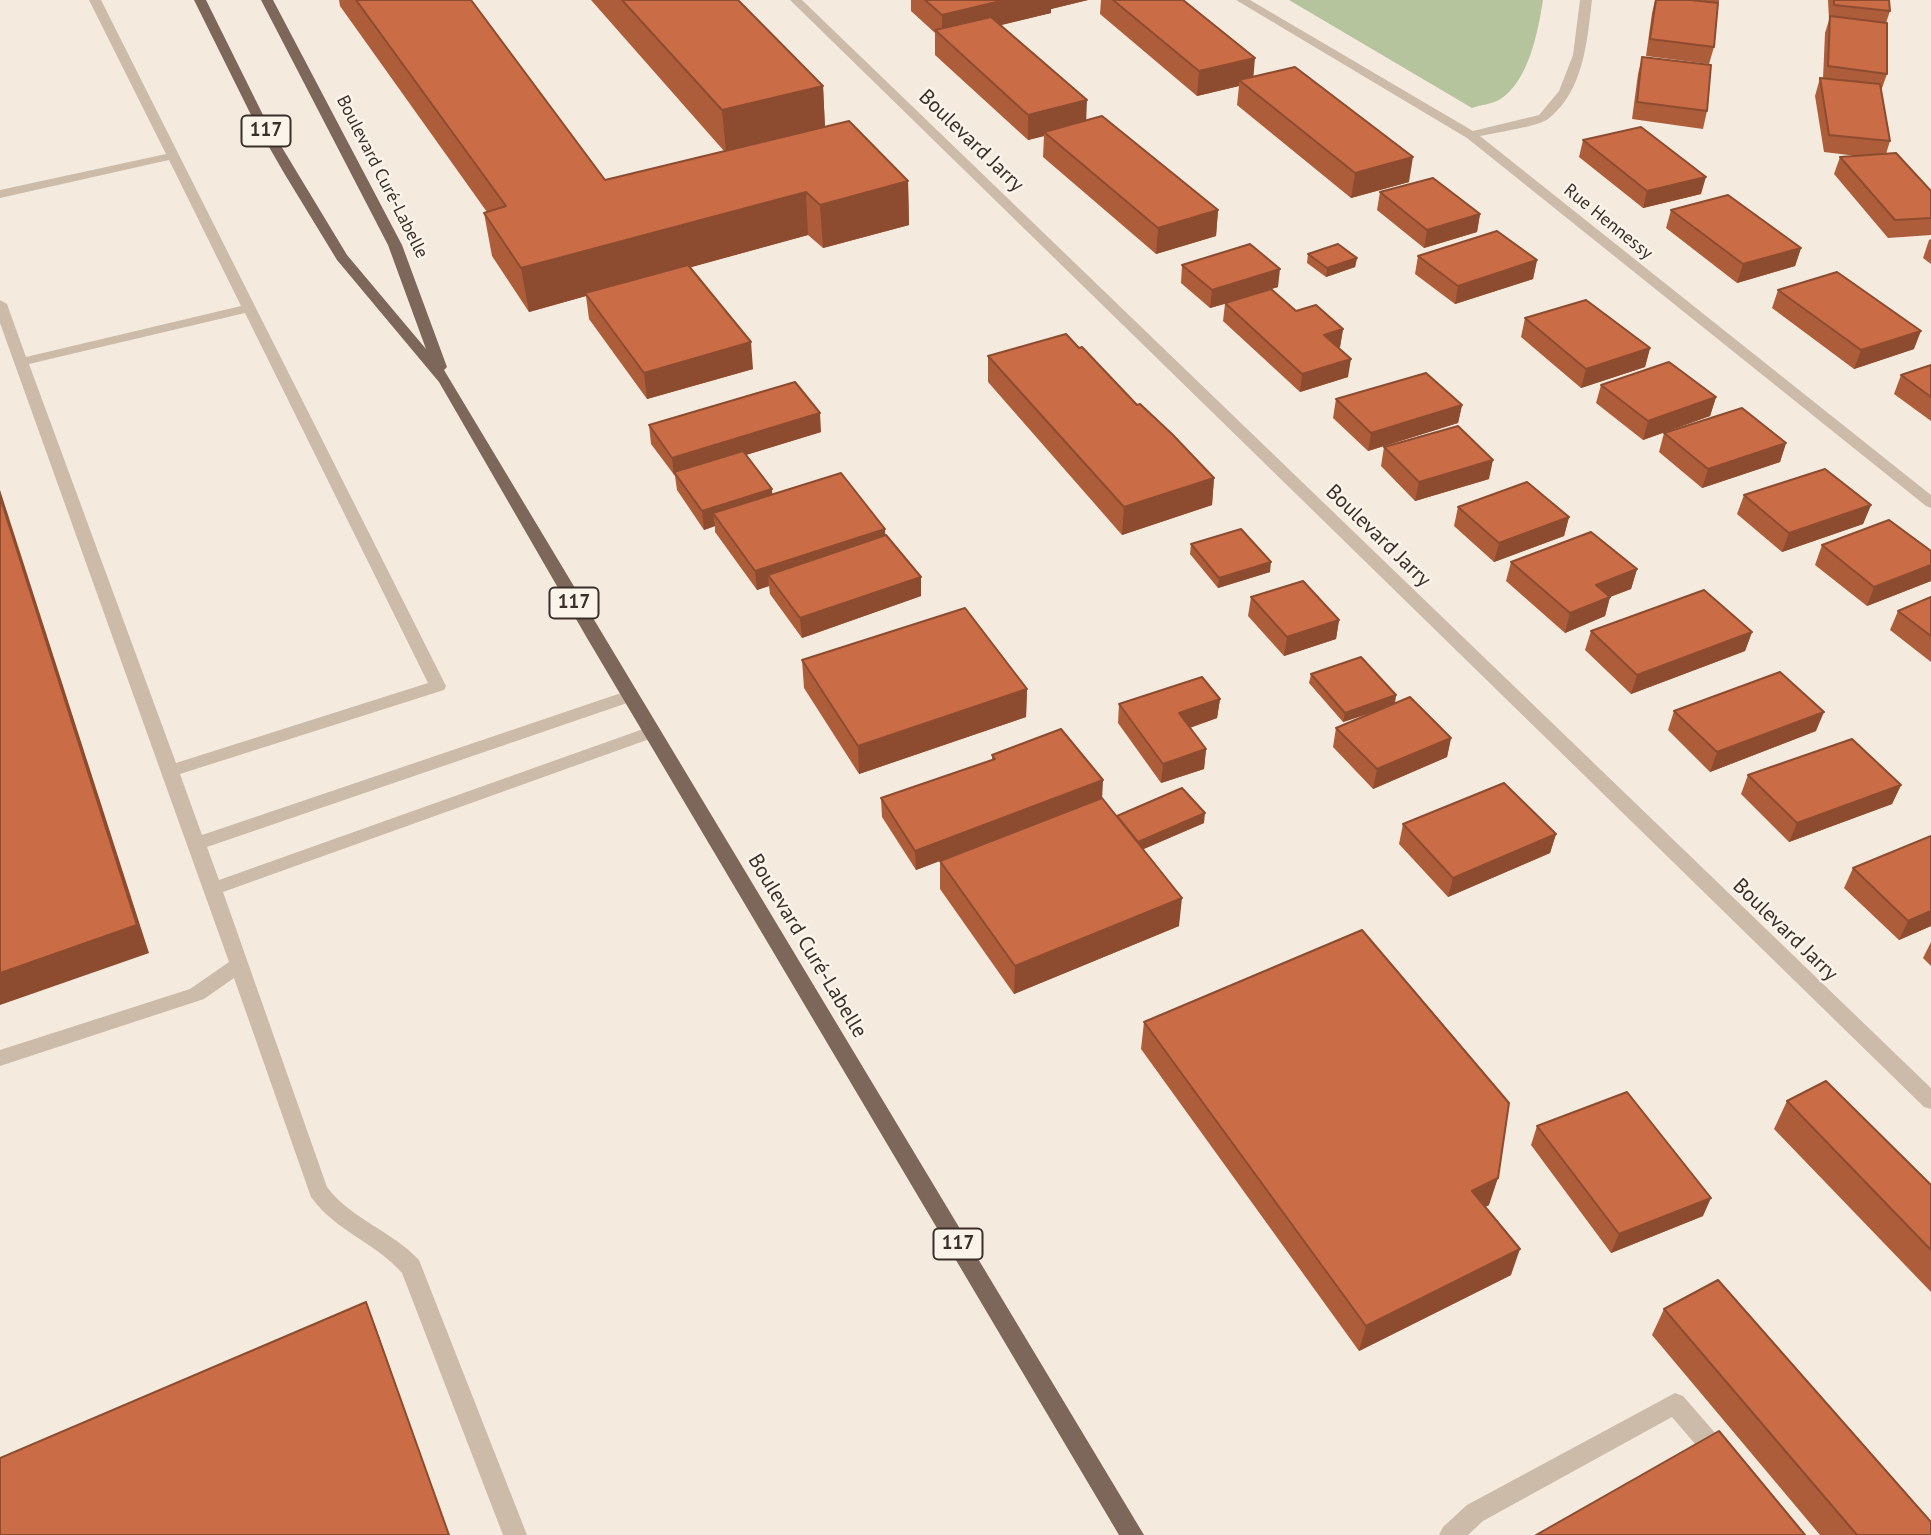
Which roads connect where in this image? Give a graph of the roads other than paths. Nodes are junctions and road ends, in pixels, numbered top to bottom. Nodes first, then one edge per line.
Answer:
1 (95, 0) edge
2 (200, 0) edge
3 (267, 0) edge
4 (796, 0) edge
5 (1242, 0) edge
6 (1586, 0) edge
7 (1471, 135) junction
8 (172, 156) junction
9 (0, 194) edge
10 (0, 304) edge
11 (248, 308) junction
12 (21, 362) junction
13 (445, 380) junction
14 (1931, 503) edge
15 (630, 696) junction
16 (652, 732) junction
17 (170, 771) junction
18 (196, 844) junction
19 (213, 889) junction
20 (238, 966) junction
21 (0, 1058) edge
22 (1931, 1101) edge
23 (1735, 1474) edge
24 (515, 1535) edge
25 (1132, 1535) edge
26 (1451, 1535) edge

1 - 8 street
2 - 13 main road, Boulevard Curé-Labelle / 117
3 - 13 main road, Boulevard Curé-Labelle / 117
4 - 22 street, Boulevard Jarry
5 - 7 street, Rue Hennessy
6 - 7 street
7 - 14 street, Rue Hennessy
8 - 9 street
8 - 11 street
10 - 12 street
11 - 12 street
11 - 17 street
12 - 17 street
13 - 15 main road, Boulevard Curé-Labelle / 117
15 - 16 main road, Boulevard Curé-Labelle / 117
15 - 18 street
16 - 19 street
16 - 25 main road, Boulevard Curé-Labelle / 117
17 - 18 street
18 - 19 street
19 - 20 street
20 - 21 street
20 - 24 street
23 - 26 street

